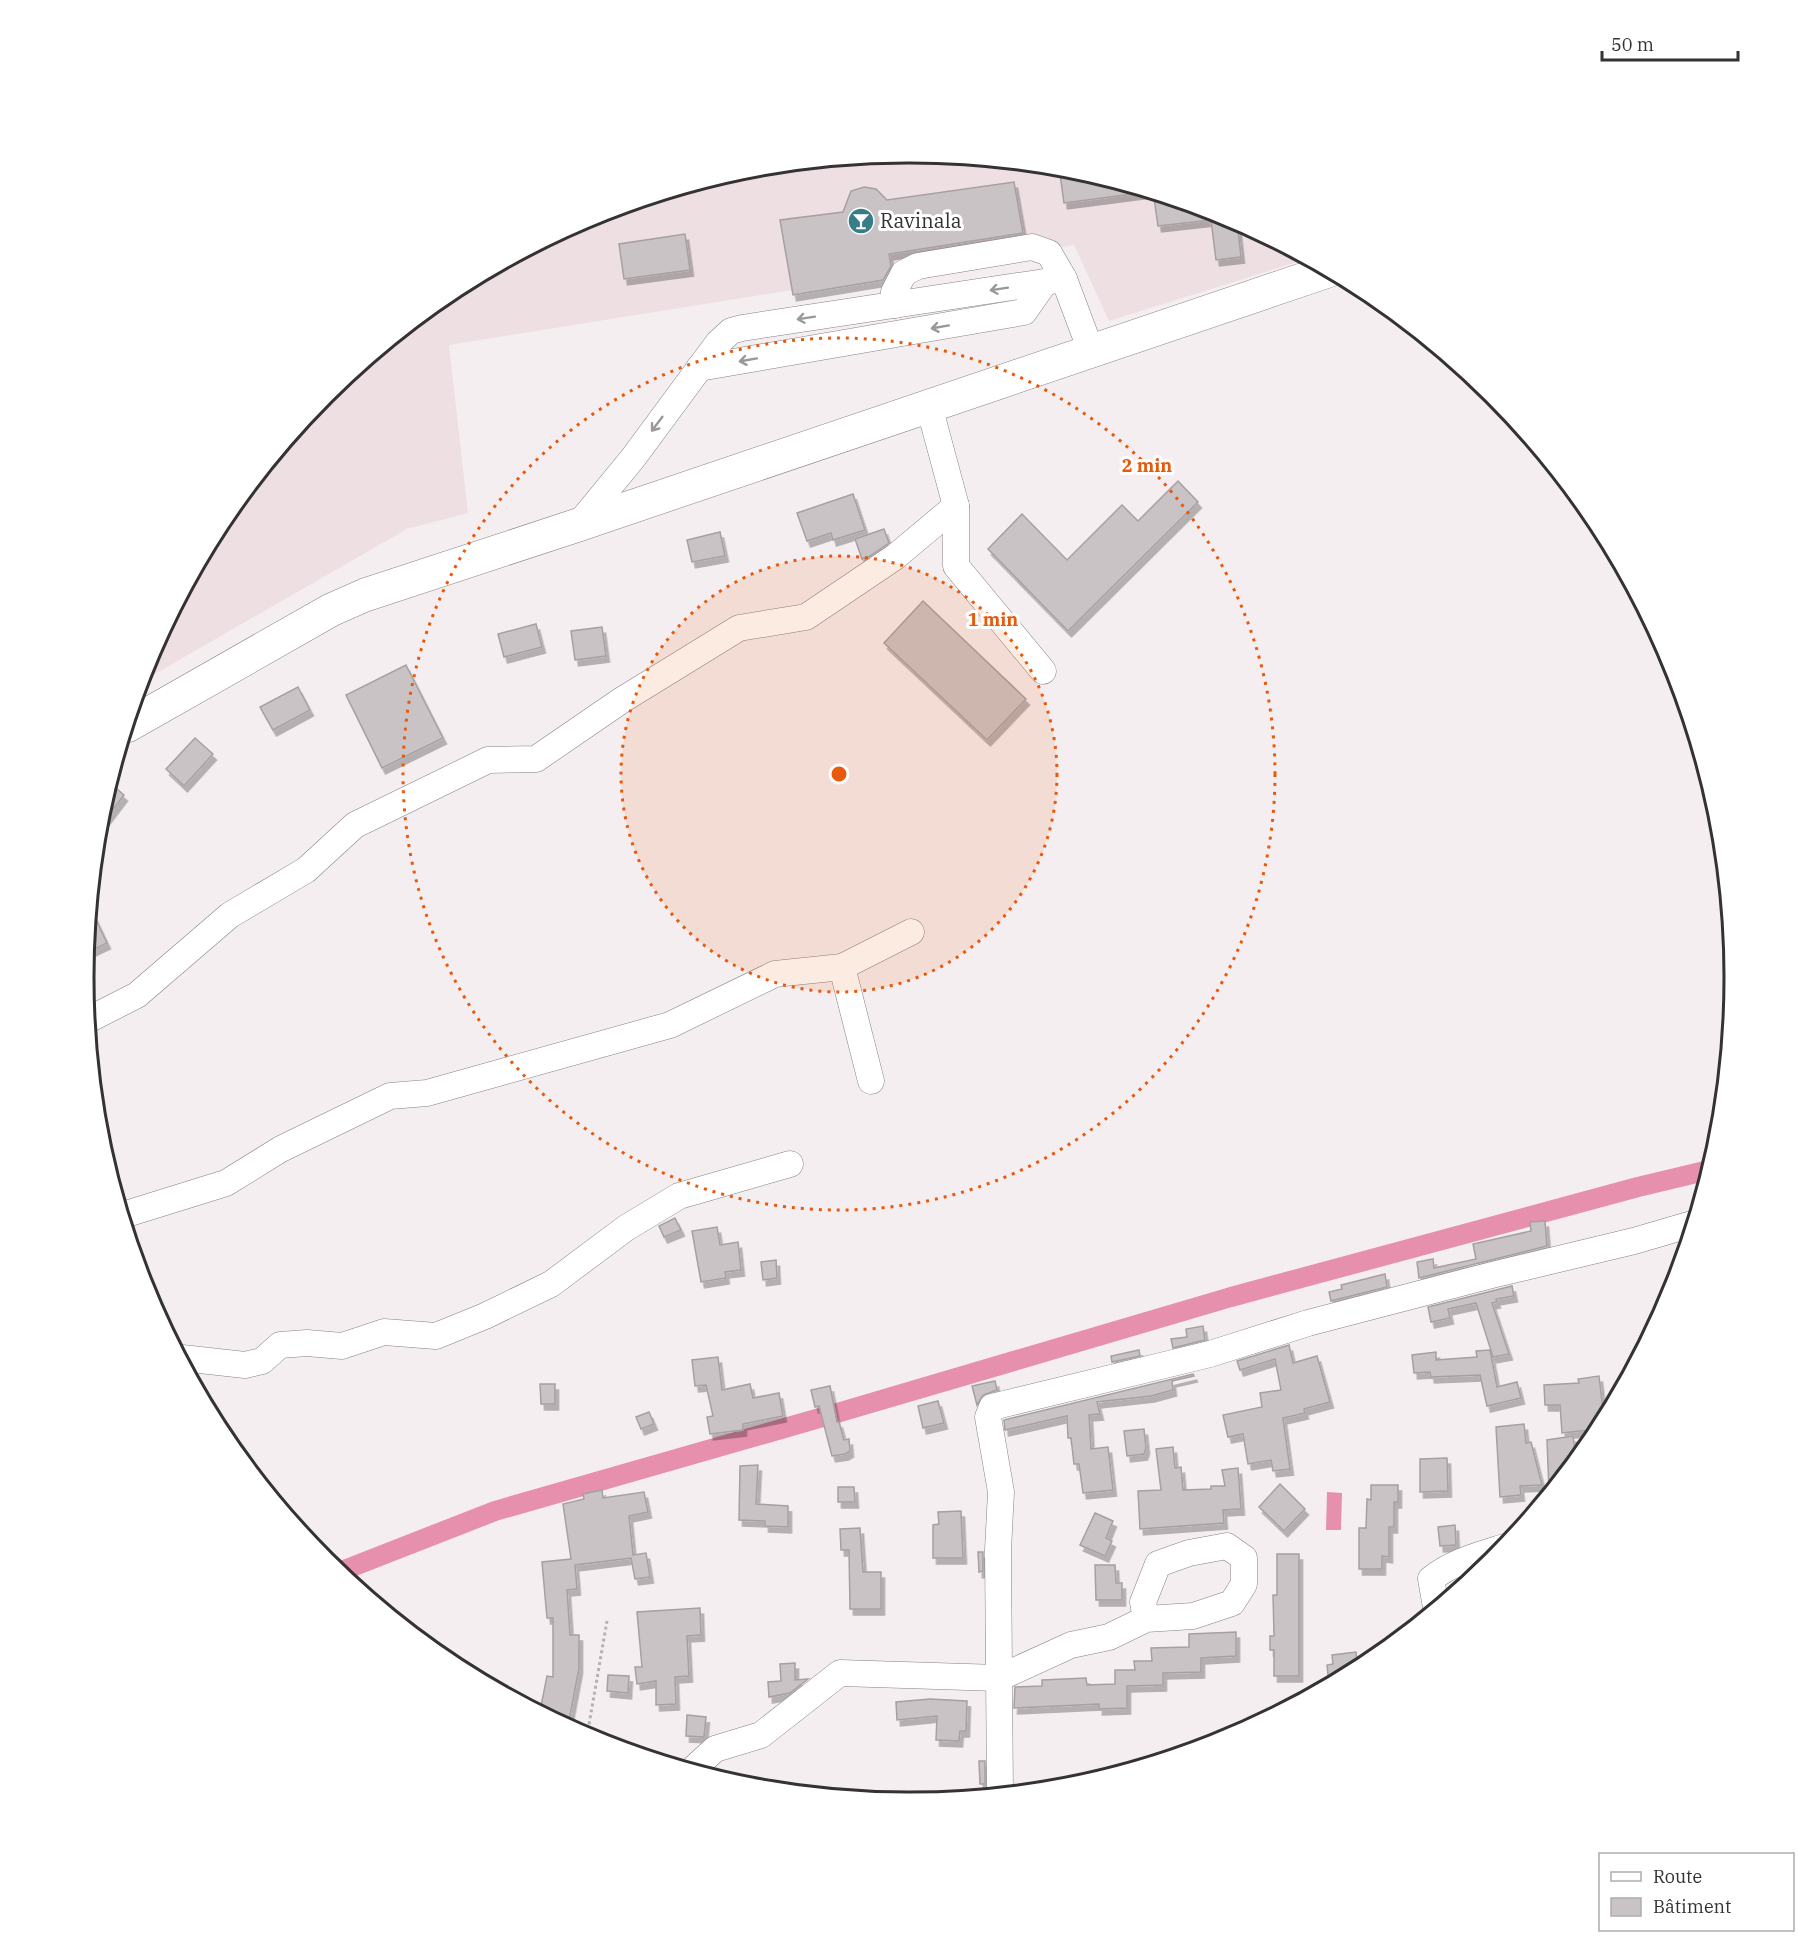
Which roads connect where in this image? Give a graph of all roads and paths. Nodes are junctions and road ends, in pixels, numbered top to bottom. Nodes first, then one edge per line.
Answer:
1 (1319, 274) edge
2 (1054, 281) junction
3 (895, 305) junction
4 (1091, 351) junction
5 (699, 368) junction
6 (929, 406) junction
7 (956, 506) junction
8 (578, 525) junction
9 (1043, 671) dead end
10 (137, 721) edge
11 (911, 932) dead end
12 (842, 967) junction
13 (95, 1016) edge
14 (871, 1081) dead end
15 (790, 1164) dead end
16 (130, 1213) edge
17 (1684, 1226) edge
18 (190, 1359) edge
19 (1485, 1553) edge
20 (1435, 1599) edge
21 (1146, 1619) dead end
22 (607, 1621) dead end
23 (999, 1678) junction
24 (589, 1726) edge
25 (698, 1764) edge
26 (1000, 1786) edge

1 - 4 main road
2 -> 3 street
2 - 3 street
2 - 4 street
2 -> 5 street
3 -> 5 street
4 - 6 main road
5 -> 8 street
6 - 7 street
6 - 8 main road
7 - 9 street
7 - 13 street
8 - 10 main road
11 - 12 street
12 - 14 street
12 - 16 street
15 - 18 street
17 - 23 street
19 - 20 street
21 - 23 street
22 - 24 path
23 - 25 street
23 - 26 street

